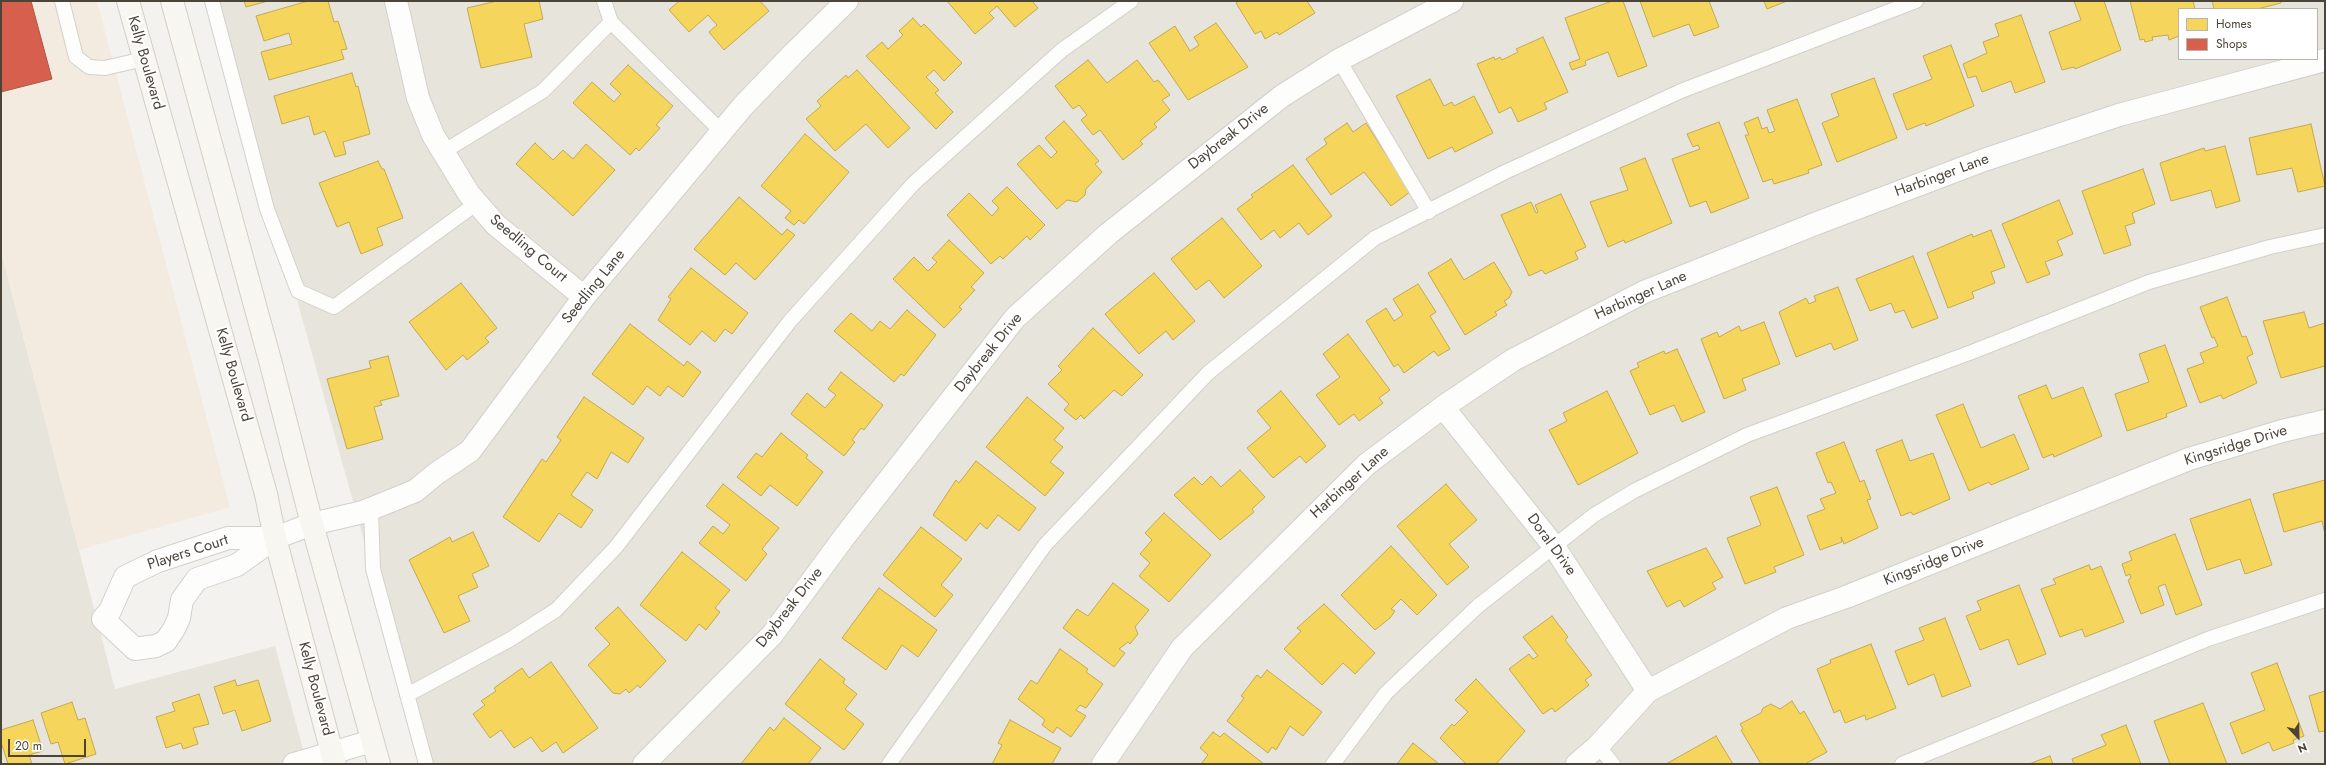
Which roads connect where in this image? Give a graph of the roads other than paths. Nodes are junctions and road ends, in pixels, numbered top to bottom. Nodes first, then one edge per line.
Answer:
1 (62, 1) edge
2 (128, 1) edge
3 (172, 1) edge
4 (212, 1) edge
5 (396, 1) edge
6 (604, 1) edge
7 (1132, 1) edge
8 (1452, 1) edge
9 (1916, 1) edge
10 (841, 3) edge
11 (611, 22) junction
12 (144, 59) junction
13 (1339, 60) junction
14 (2325, 60) edge
15 (722, 132) junction
16 (443, 152) junction
17 (477, 203) junction
18 (1429, 212) junction
19 (2325, 235) edge
20 (584, 297) junction
21 (1443, 407) junction
22 (2325, 421) edge
23 (371, 509) junction
24 (312, 524) junction
25 (274, 538) junction
26 (1553, 545) junction
27 (2325, 600) edge
28 (1648, 691) junction
29 (407, 695) junction
30 (372, 741) junction
31 (1598, 746) junction
32 (333, 758) edge
33 (294, 764) edge
34 (379, 764) edge
35 (426, 764) edge
36 (644, 764) edge
37 (889, 764) edge
38 (1103, 764) edge
39 (1333, 764) edge
40 (1577, 764) edge
41 (1613, 764) edge
42 (1902, 764) edge

1 - 12 lane
2 - 12 main road, Kelly Boulevard
3 - 24 main road
4 - 17 lane
5 - 16 street, Seedling Court
6 - 11 lane
7 - 29 lane
8 - 13 street, Daybreak Drive
9 - 18 lane
10 - 15 street, Seedling Lane
11 - 15 lane
11 - 16 lane
12 - 25 main road, Kelly Boulevard
13 - 18 lane
13 - 36 street, Daybreak Drive
14 - 21 street, Harbinger Lane
15 - 20 street, Seedling Lane
16 - 17 street, Seedling Court
17 - 20 street, Seedling Court
18 - 37 lane
19 - 26 lane
20 - 23 street, Seedling Lane
21 - 26 street, Doral Drive
21 - 38 street, Harbinger Lane
22 - 28 street, Kingsridge Drive
23 - 24 street, Seedling Lane
23 - 29 lane
24 - 25 street, Seedling Lane
24 - 30 main road
25 - 25 street, Players Court
25 - 32 main road, Kelly Boulevard
26 - 28 street, Doral Drive
26 - 39 lane
27 - 42 lane
28 - 31 street, Kingsridge Drive
29 - 35 lane
30 - 32 street, Kelly Boulevard
30 - 34 main road
31 - 40 street, Kingsridge Drive
31 - 41 lane
32 - 33 street, Kelly Boulevard

